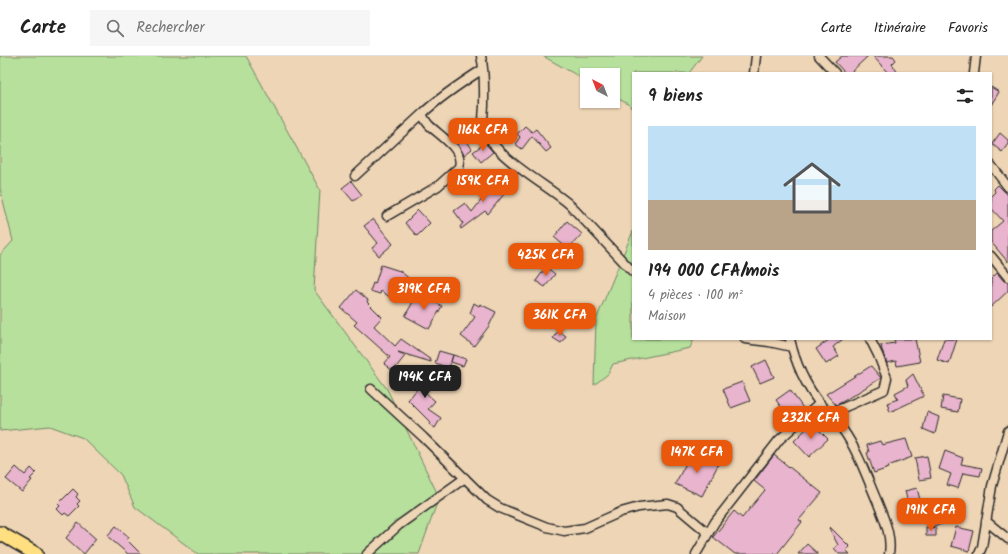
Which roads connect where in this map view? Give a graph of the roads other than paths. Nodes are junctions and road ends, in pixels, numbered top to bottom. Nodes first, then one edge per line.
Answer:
1 (481, 56) edge
2 (756, 56) edge
3 (820, 56) edge
4 (976, 56) edge
5 (482, 69) junction
6 (754, 72) edge
7 (834, 72) edge
8 (974, 72) edge
9 (422, 114) junction
10 (992, 166) edge
11 (355, 176) dead end
12 (1008, 187) edge
13 (387, 216) dead end
14 (992, 257) edge
15 (632, 271) edge
16 (1008, 277) edge
17 (753, 340) edge
18 (870, 340) edge
19 (791, 343) edge
20 (371, 389) dead end
21 (820, 403) junction
22 (829, 414) junction
23 (1008, 431) edge
24 (1006, 444) edge
25 (465, 478) junction
26 (986, 521) junction
27 (0, 533) edge
28 (708, 533) junction
29 (1008, 539) edge
30 (36, 554) edge
31 (367, 554) edge
32 (696, 554) edge
33 (889, 554) edge
34 (979, 554) edge

1 - 5 street
2 - 6 street
3 - 7 street
4 - 8 street
5 - 9 street
5 - 15 street
9 - 11 street
9 - 13 street
10 - 12 street
14 - 16 street
17 - 19 street
18 - 22 street
19 - 21 street
20 - 25 street
21 - 22 street
21 - 28 street
22 - 33 street
23 - 24 street
24 - 26 street
25 - 28 street
25 - 31 street
26 - 29 street
26 - 34 street
27 - 30 main road
28 - 32 street

